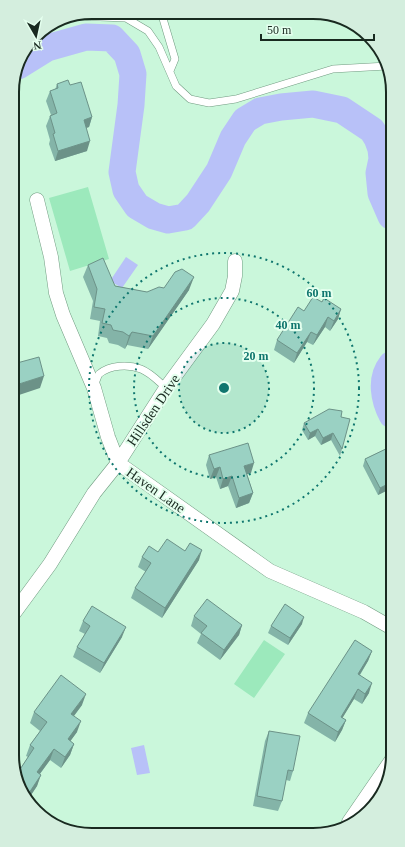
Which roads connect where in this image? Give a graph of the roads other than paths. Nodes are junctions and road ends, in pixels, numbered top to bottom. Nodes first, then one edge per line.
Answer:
1 (128, 19) edge
2 (163, 19) edge
3 (381, 66) edge
4 (170, 71) junction
5 (37, 200) dead end
6 (235, 261) dead end
7 (94, 388) junction
8 (166, 388) junction
9 (118, 464) junction
10 (19, 606) edge
11 (386, 625) edge
12 (385, 770) edge
13 (353, 816) edge

1 - 4 lane
2 - 4 lane
3 - 4 lane
5 - 7 street, Haven Lane
6 - 8 street, Hillsden Drive
7 - 8 lane
7 - 9 street, Haven Lane
8 - 9 street, Hillsden Drive
9 - 10 street, Hillsden Drive
9 - 11 street, Haven Lane
12 - 13 street

